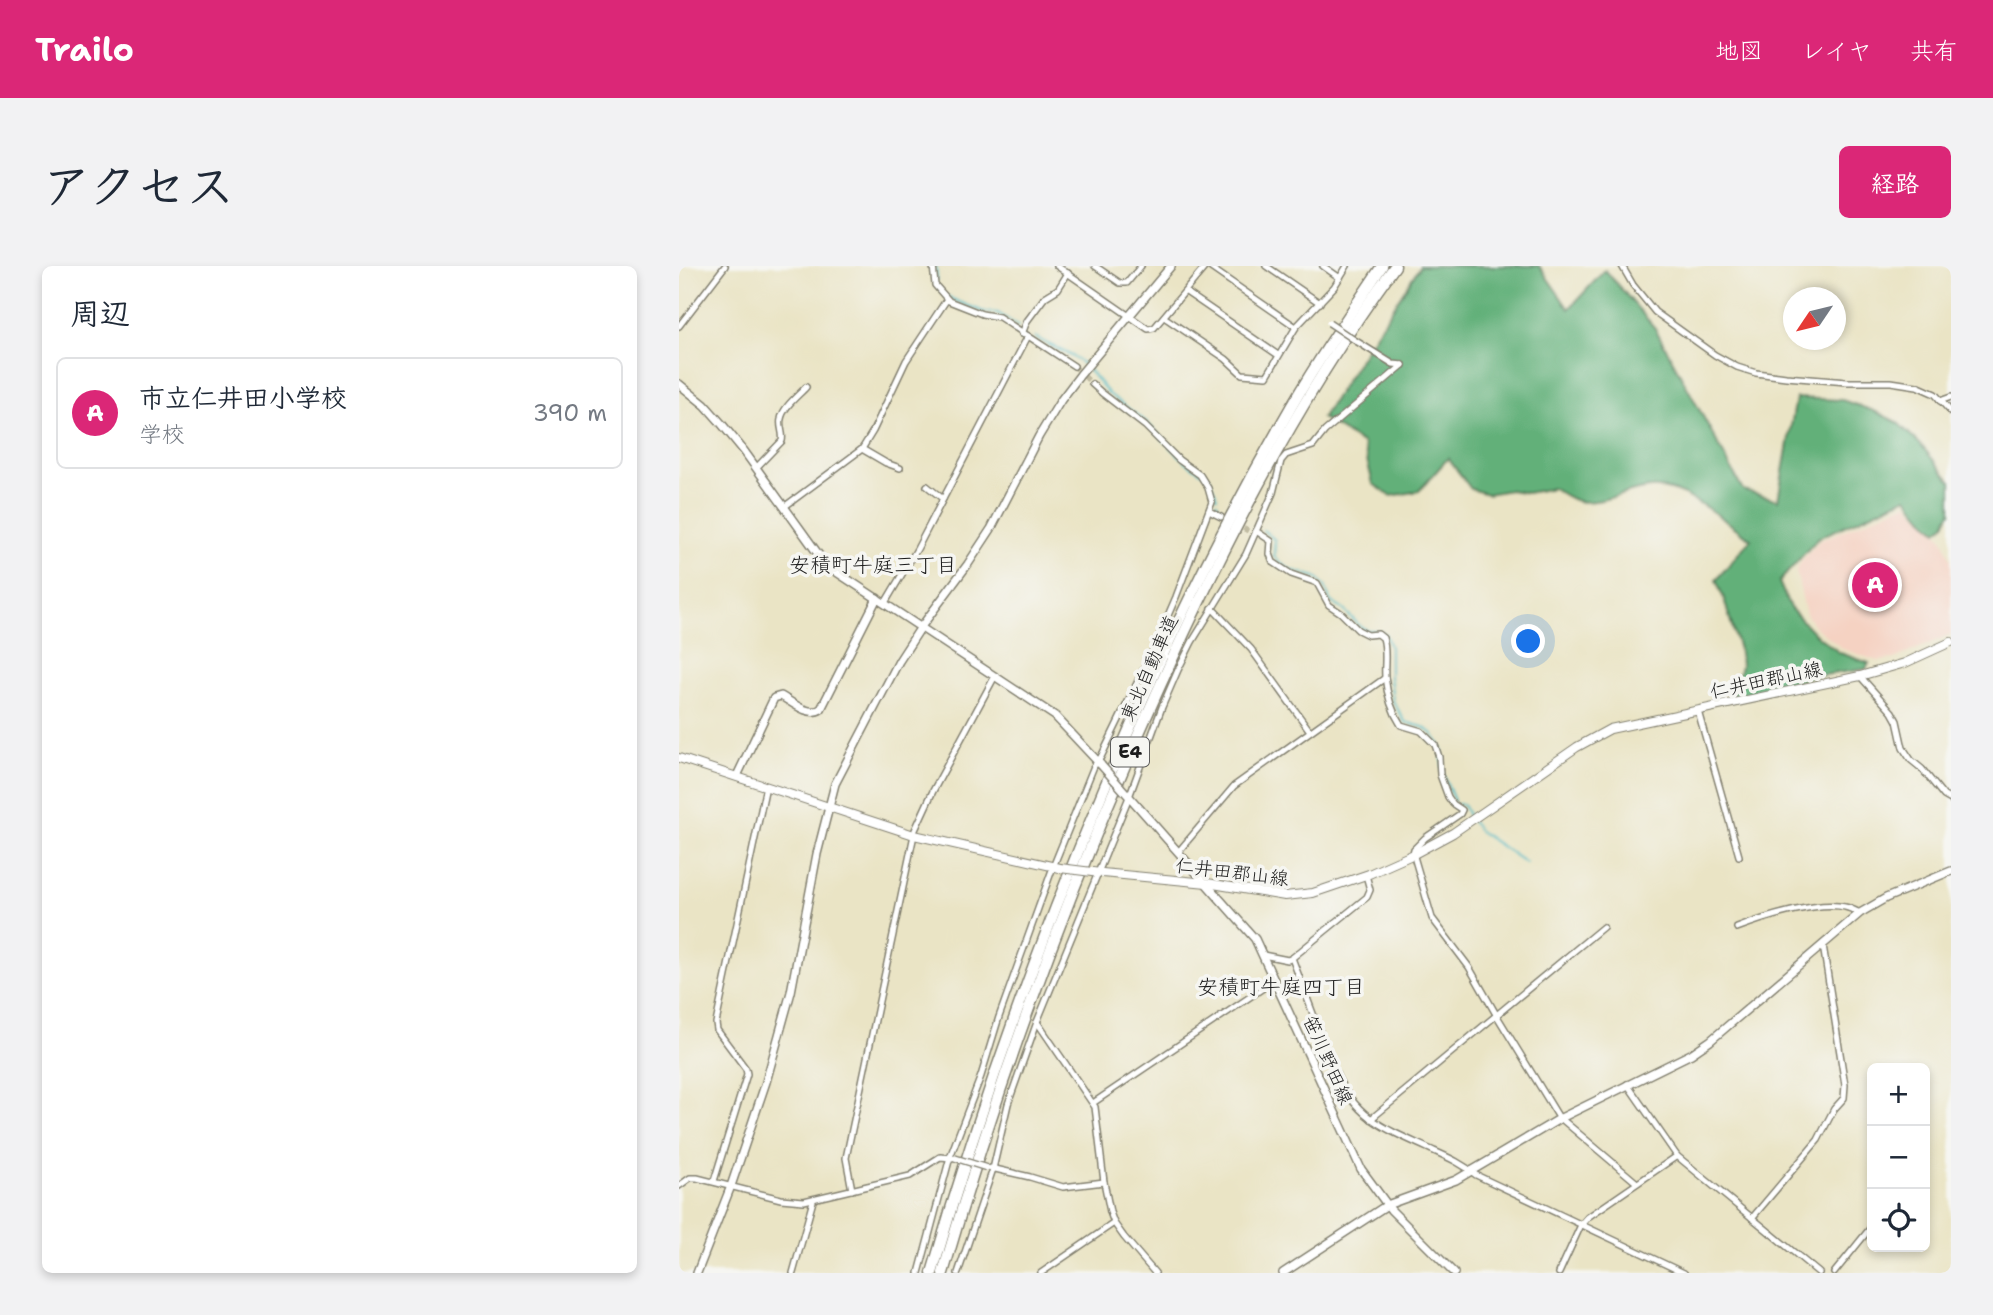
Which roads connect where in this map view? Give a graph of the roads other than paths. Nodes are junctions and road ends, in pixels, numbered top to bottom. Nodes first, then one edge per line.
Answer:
1 (725, 266) edge
2 (933, 266) edge
3 (1058, 266) edge
4 (1095, 266) edge
5 (1141, 266) edge
6 (1171, 266) edge
7 (1207, 266) edge
8 (1266, 266) edge
9 (1323, 266) edge
10 (1347, 266) edge
11 (1382, 266) edge
12 (1395, 266) edge
13 (1622, 266) edge
14 (1068, 274) junction
15 (1340, 278) junction
16 (1186, 292) junction
17 (947, 299) junction
18 (1320, 303) junction
19 (1128, 316) junction
20 (1164, 317) junction
21 (1329, 324) dead end
22 (679, 326) edge
23 (1296, 327) junction
24 (1025, 335) junction
25 (1278, 355) junction
26 (1074, 366) tunnel mouth
27 (679, 384) edge
28 (1092, 384) tunnel mouth
29 (806, 387) dead end
30 (1951, 397) edge
31 (1940, 401) junction
32 (1951, 412) edge
33 (862, 449) junction
34 (756, 468) junction
35 (900, 468) dead end
36 (927, 486) dead end
37 (943, 499) junction
38 (784, 507) junction
39 (1209, 511) junction
40 (1221, 517) dead end
41 (1253, 533) junction
42 (877, 598) junction
43 (885, 603) junction
44 (1212, 608) junction
45 (921, 627) junction
46 (1951, 642) edge
47 (995, 676) junction
48 (1860, 676) junction
49 (1385, 677) junction
50 (1698, 711) junction
51 (1310, 731) junction
52 (680, 761) edge
53 (1099, 763) junction
54 (737, 776) junction
55 (766, 786) junction
56 (1128, 795) junction
57 (1951, 800) edge
58 (829, 808) junction
59 (915, 835) junction
60 (1178, 851) junction
61 (1414, 854) junction
62 (1739, 856) dead end
63 (1057, 867) junction
64 (1951, 871) edge
65 (1095, 873) junction
66 (1366, 875) junction
67 (1207, 883) junction
68 (1860, 914) junction
69 (1602, 927) dead end
70 (1737, 928) dead end
71 (1823, 945) junction
72 (1263, 955) junction
73 (1292, 958) junction
74 (1275, 980) junction
75 (1497, 1016) junction
76 (1037, 1022) junction
77 (1627, 1084) junction
78 (1093, 1103) junction
79 (1561, 1118) junction
80 (1371, 1119) junction
81 (1677, 1156) junction
82 (952, 1158) junction
83 (990, 1168) junction
84 (1472, 1171) junction
85 (714, 1181) junction
86 (1104, 1182) junction
87 (1637, 1183) junction
88 (679, 1186) edge
89 (731, 1186) junction
90 (852, 1190) junction
91 (813, 1201) junction
92 (1387, 1205) junction
93 (1752, 1218) junction
94 (1114, 1223) junction
95 (1582, 1224) junction
96 (1867, 1232) edge
97 (697, 1273) edge
98 (793, 1273) edge
99 (919, 1273) edge
100 (932, 1273) edge
101 (943, 1273) edge
102 (958, 1273) edge
103 (1041, 1273) edge
104 (1155, 1273) edge
105 (1283, 1273) edge
106 (1454, 1273) edge
107 (1559, 1273) edge
108 (1684, 1273) edge
109 (1819, 1273) edge
110 (1834, 1273) edge

1 - 22 street
2 - 17 street
3 - 14 street
4 - 5 street
6 - 19 street
7 - 16 street
7 - 23 street
8 - 18 street
9 - 15 street
10 - 15 street
11 - 100 highway, 東北自動車道 / E4
12 - 101 highway, 東北自動車道 / E4
13 - 31 street
14 - 19 street
14 - 24 street
15 - 18 street
16 - 20 street
16 - 25 street
17 - 24 street
17 - 33 street
18 - 23 street
19 - 20 street
19 - 45 street
20 - 25 street
21 - 41 street, bridge
23 - 25 street
24 - 26 street
24 - 37 street
27 - 34 street, 笹川野田線
28 - 39 street
29 - 34 street
30 - 31 street
31 - 32 street
33 - 35 street
33 - 38 street
34 - 38 street, 笹川野田線
36 - 37 street
37 - 43 street
38 - 42 street, 笹川野田線
39 - 40 street
39 - 53 street
41 - 44 street
41 - 49 street
42 - 43 street, 笹川野田線
42 - 54 street
43 - 45 street, 笹川野田線
44 - 51 street
44 - 56 street
45 - 47 street, 笹川野田線
45 - 58 street
46 - 48 main road, 仁井田郡山線
47 - 53 street, 笹川野田線
47 - 59 street
48 - 50 main road, 仁井田郡山線
48 - 57 street
49 - 51 street
49 - 61 street
50 - 61 main road, 仁井田郡山線
50 - 62 street
51 - 60 street
52 - 54 main road, 仁井田郡山線
53 - 56 street, 笹川野田線, bridge
53 - 63 street
54 - 55 main road, 仁井田郡山線
55 - 58 main road, 仁井田郡山線
55 - 85 street
56 - 60 street, 笹川野田線
56 - 65 street
58 - 59 main road, 仁井田郡山線
58 - 89 street
59 - 63 main road, 仁井田郡山線
59 - 90 street
60 - 67 street, 笹川野田線
61 - 66 main road, 仁井田郡山線
61 - 75 street
63 - 65 main road, 仁井田郡山線, bridge
63 - 82 street
64 - 68 street
65 - 67 main road, 仁井田郡山線
65 - 76 street
66 - 67 main road, 仁井田郡山線
66 - 73 street
67 - 72 street, 笹川野田線
68 - 70 street
68 - 71 street
69 - 75 street
71 - 77 street
71 - 93 street
72 - 73 street
72 - 74 street, 笹川野田線
73 - 80 street
74 - 78 street
74 - 92 street, 笹川野田線
75 - 79 street
75 - 80 street
76 - 78 street
76 - 83 street
77 - 79 street
77 - 81 street
78 - 86 street
79 - 84 street
79 - 87 street
80 - 84 street
81 - 87 street
81 - 93 street
82 - 83 street, bridge
82 - 90 street
82 - 99 street
83 - 86 street
83 - 102 street
84 - 92 street
84 - 95 street
85 - 88 street
85 - 89 street
86 - 94 street
87 - 95 street
89 - 91 street
89 - 97 street
90 - 91 street
91 - 98 street
92 - 105 street
92 - 106 street, 笹川野田線
93 - 109 street
94 - 103 street
94 - 104 street
95 - 107 street
95 - 108 street
96 - 110 street

